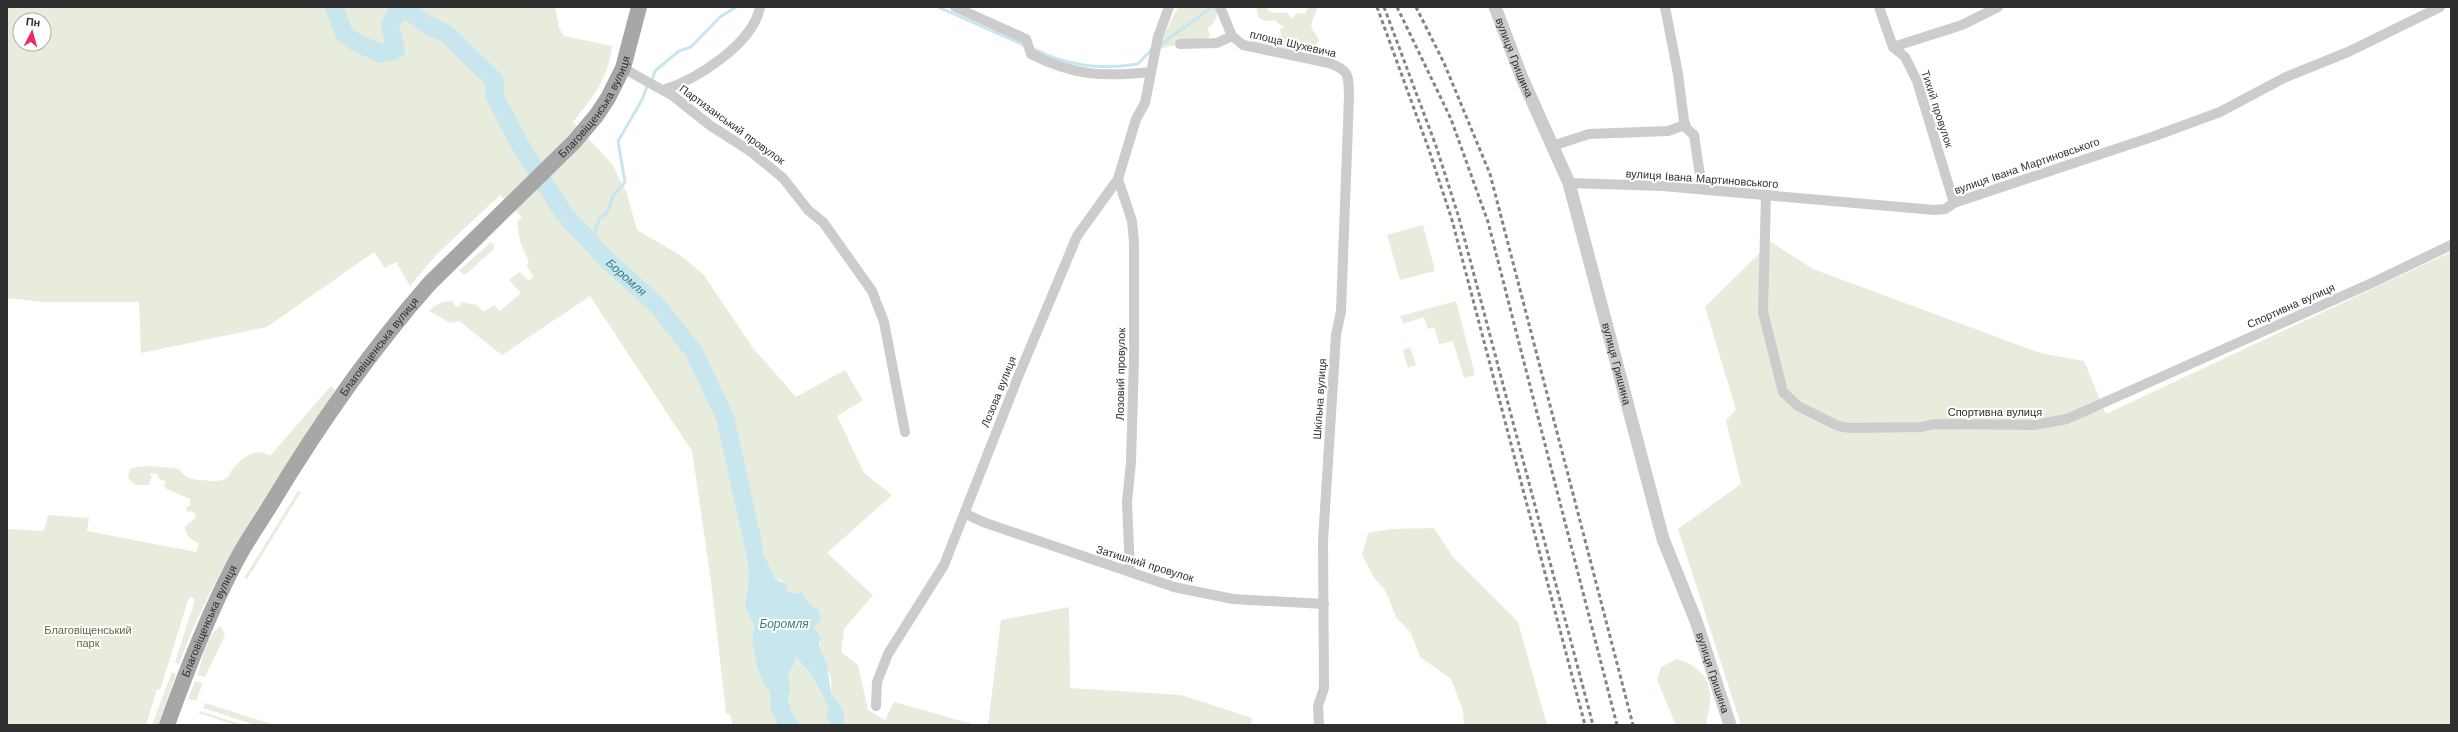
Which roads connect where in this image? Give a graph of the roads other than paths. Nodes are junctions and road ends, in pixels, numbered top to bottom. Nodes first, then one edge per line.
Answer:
1 (639, 7) edge
2 (760, 7) edge
3 (955, 7) edge
4 (1169, 7) edge
5 (1220, 7) edge
6 (1495, 7) edge
7 (1665, 7) edge
8 (1879, 7) edge
9 (1998, 7) edge
10 (2440, 7) edge
11 (1232, 36) junction
12 (1180, 44) dead end
13 (1893, 47) junction
14 (623, 68) junction
15 (1151, 72) junction
16 (1348, 75) joint
17 (663, 90) junction
18 (1685, 125) junction
19 (1552, 146) junction
20 (1118, 179) junction
21 (1569, 183) junction
22 (1702, 189) junction
23 (1766, 195) junction
24 (1954, 203) junction
25 (2451, 245) edge
26 (905, 432) dead end
27 (966, 514) junction
28 (1130, 572) junction
29 (1324, 604) junction
30 (876, 706) dead end
31 (167, 725) edge
32 (1319, 725) edge
33 (1730, 725) edge

1 - 14 main road, Благовіщенська вулиця
2 - 17 street
3 - 15 street
4 - 15 street
5 - 11 street
6 - 19 street, вулиця Гришина
7 - 18 street
8 - 13 street, Тихий провулок
9 - 13 street
10 - 24 street, вулиця Івана Мартиновського
11 - 12 street
11 - 16 street, площа Шухевича
13 - 24 street, Тихий провулок
14 - 17 street, Партизанський провулок
14 - 31 main road, Благовіщенська вулиця
15 - 20 street, Лозова вулиця
16 - 29 street, Шкільна вулиця
17 - 26 street, Партизанський провулок
18 - 19 street
18 - 22 street
19 - 21 street, вулиця Гришина
20 - 27 street, Лозова вулиця
20 - 28 street, Лозовий провулок
21 - 22 street, вулиця Івана Мартиновського
21 - 33 street, вулиця Гришина
22 - 23 street, вулиця Івана Мартиновського
23 - 24 street, вулиця Івана Мартиновського
23 - 25 street, Спортивна вулиця
27 - 28 street, Затишний провулок
27 - 30 street, Лозова вулиця
28 - 29 street, Затишний провулок
29 - 32 street, Шкільна вулиця

